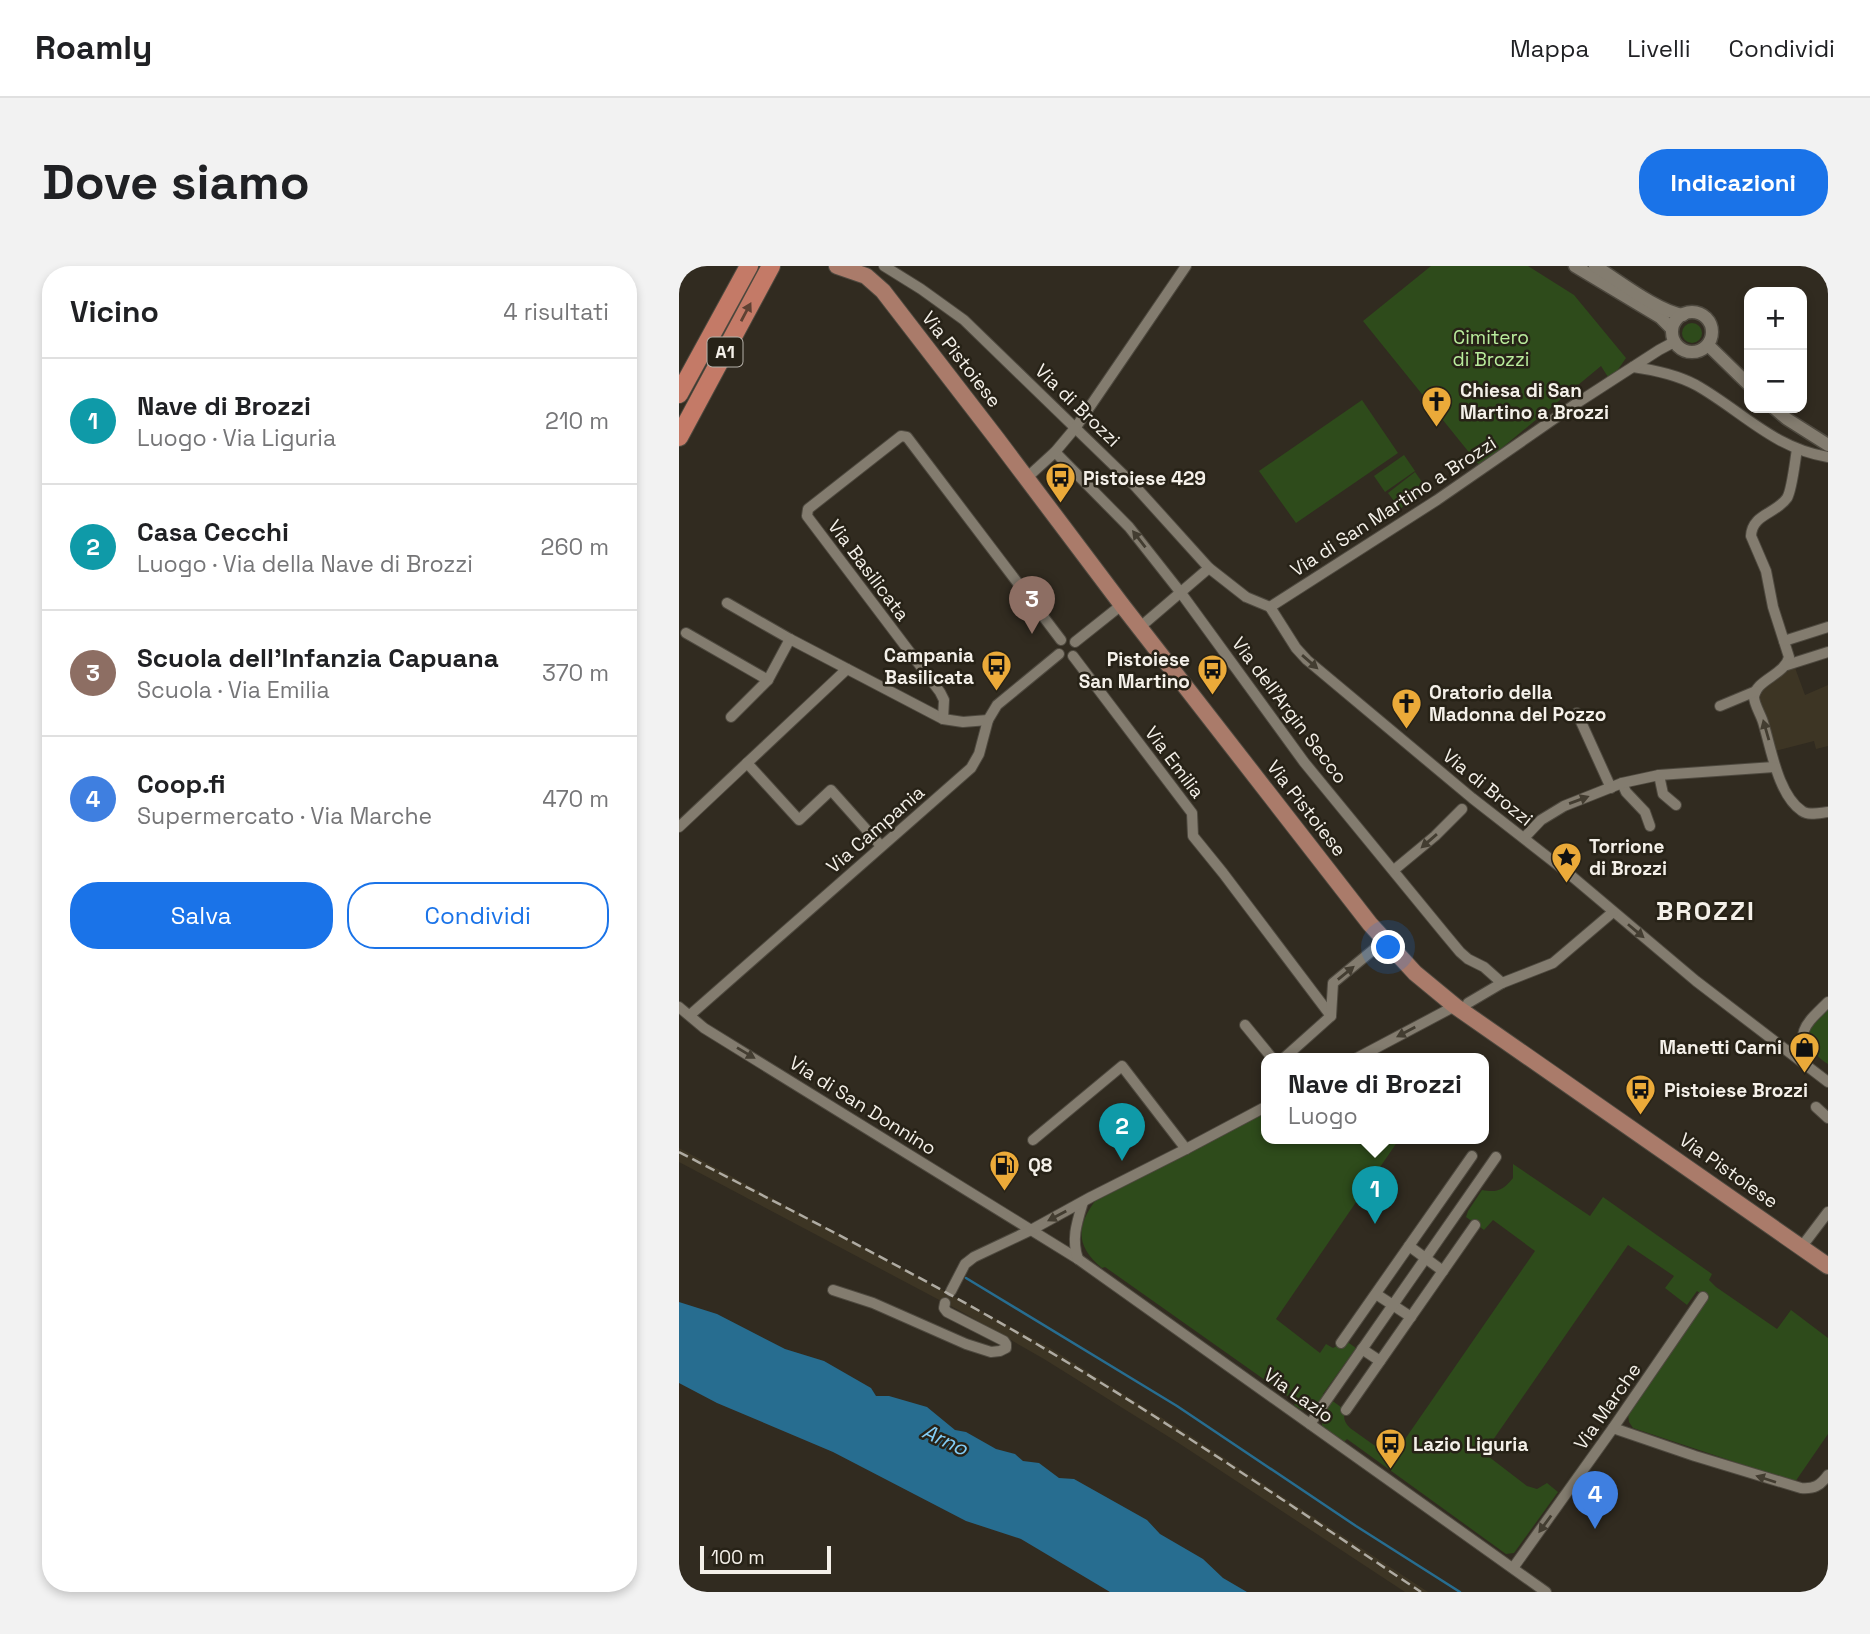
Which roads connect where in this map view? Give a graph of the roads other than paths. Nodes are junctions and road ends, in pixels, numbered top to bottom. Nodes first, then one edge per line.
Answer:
1 (749, 266) edge
2 (771, 266) edge
3 (837, 266) edge
4 (875, 266) edge
5 (884, 266) edge
6 (890, 266) edge
7 (1186, 266) edge
8 (1575, 266) edge
9 (1595, 266) edge
10 (862, 268) edge
11 (902, 271) edge
12 (1683, 315) junction
13 (1673, 335) junction
14 (1708, 345) junction
15 (1633, 367) junction
16 (1744, 380) edge
17 (679, 394) edge
18 (1780, 413) edge
19 (1076, 428) junction
20 (679, 437) edge
21 (1828, 445) edge
22 (1797, 449) junction
23 (1055, 452) junction
24 (1828, 457) edge
25 (1032, 472) junction
26 (1209, 568) junction
27 (1181, 593) junction
28 (1125, 602) junction
29 (727, 603) dead end
30 (1270, 607) junction
31 (1146, 622) junction
32 (1828, 627) edge
33 (686, 633) dead end
34 (790, 639) junction
35 (1061, 640) junction
36 (1784, 641) junction
37 (1075, 642) junction
38 (1828, 652) edge
39 (1059, 654) junction
40 (1073, 656) junction
41 (1787, 665) junction
42 (847, 669) junction
43 (768, 680) junction
44 (1756, 691) junction
45 (1720, 706) dead end
46 (1577, 713) dead end
47 (731, 717) dead end
48 (943, 719) junction
49 (988, 720) junction
50 (747, 763) junction
51 (1774, 767) junction
52 (1659, 775) junction
53 (1622, 783) junction
54 (1611, 788) junction
55 (1468, 803) junction
56 (1676, 805) dead end
57 (1828, 812) edge
58 (1650, 826) dead end
59 (679, 827) edge
60 (1524, 838) junction
61 (881, 846) junction
62 (1394, 870) junction
63 (1613, 912) junction
64 (1384, 941) junction
65 (1502, 983) junction
66 (1828, 1002) edge
67 (1462, 1004) junction
68 (679, 1007) edge
69 (689, 1015) junction
70 (1331, 1016) junction
71 (1245, 1026) dead end
72 (1268, 1053) edge
73 (1290, 1053) edge
74 (1367, 1053) edge
75 (1807, 1065) junction
76 (1828, 1082) edge
77 (1816, 1107) dead end
78 (1261, 1109) edge
79 (1828, 1118) edge
80 (1033, 1140) dead end
81 (1186, 1149) junction
82 (1472, 1156) dead end
83 (1496, 1157) dead end
84 (1083, 1202) junction
85 (1440, 1202) junction
86 (1828, 1212) edge
87 (1457, 1213) junction
88 (1475, 1225) dead end
89 (1031, 1230) junction
90 (1806, 1241) junction
91 (1409, 1246) junction
92 (1828, 1257) edge
93 (1426, 1258) junction
94 (1078, 1259) junction
95 (1828, 1266) edge
96 (1443, 1270) junction
97 (833, 1290) dead end
98 (951, 1291) dead end
99 (1376, 1294) junction
100 (1703, 1297) dead end
101 (1392, 1305) junction
102 (944, 1306) dead end
103 (1411, 1317) junction
104 (1342, 1343) dead end
105 (1362, 1349) junction
106 (1380, 1361) junction
107 (1346, 1410) dead end
108 (1310, 1424) junction
109 (1613, 1428) junction
110 (1828, 1475) edge
111 (1513, 1568) junction
112 (1546, 1592) edge

1 - 17 highway, A1
20 -> 2 highway, A1
3 - 10 main road, Via Pistoiese
4 - 25 main road, Via Pistoiese
5 - 11 street, Via di Brozzi
6 - 11 street, Via di Brozzi
7 - 19 street
8 - 13 street
9 - 12 street
10 - 28 main road, Via Pistoiese
11 - 19 street, Via di Brozzi
12 - 13 street
12 - 14 street
13 - 14 street
13 - 15 street, Via di San Martino a Brozzi
14 - 16 street
15 - 22 street
15 - 30 street, Via di San Martino a Brozzi
18 - 21 street
19 - 23 street
19 - 26 street, Via di Brozzi
22 - 24 street
22 - 36 street
23 - 25 street
27 -> 23 street, Via dell'Argin Secco
25 - 28 main road, Via Pistoiese
26 - 27 street
26 - 30 street, Via di Brozzi
27 - 31 street
27 - 62 street, Via dell'Argin Secco
28 - 31 main road, Via Pistoiese
28 - 37 street
28 - 64 main road, Via Pistoiese
29 - 34 street
30 -> 55 street, Via di Brozzi
31 - 67 main road, Via Pistoiese
32 - 36 street
33 - 43 street
34 - 42 street
34 - 43 street
35 - 37 street
35 - 39 street
35 - 48 street, Via Basilicata
36 - 41 street
37 - 40 street
38 - 41 street
39 - 40 street
39 - 49 street, Via Campania
40 - 70 street, Via Emilia
41 - 44 street
42 - 48 street
42 - 50 street
43 - 47 street
44 - 45 street
51 -> 44 street
46 - 54 street
48 - 49 street
49 - 61 street, Via Campania
50 - 59 street
50 - 61 street
51 - 52 street
51 - 57 street
52 - 53 street
52 - 56 street
53 - 54 street
53 - 58 street
60 -> 54 street
55 - 60 street, Via di Brozzi
55 -> 62 street
60 - 63 street, Via di Brozzi
61 - 69 street, Via Campania
62 - 65 street, Via dell'Argin Secco
63 - 65 street
63 -> 75 street, Via di Brozzi
64 - 67 main road, Via Pistoiese
70 -> 64 street
65 - 67 street
66 - 75 street
67 -> 74 street
67 - 90 main road, Via Pistoiese
67 - 95 main road, Via Pistoiese
68 - 69 street, Via di San Donnino
69 -> 89 street, Via di San Donnino
70 - 73 street
71 - 72 street
75 - 76 street, Via di Brozzi
77 - 79 street
78 - 81 street
80 - 81 street
81 - 84 street
82 - 85 street
83 - 87 street
84 -> 89 street
84 - 94 street
85 - 87 street
85 - 91 street
86 - 90 street
87 - 93 street
88 - 96 street
89 - 94 street, Via Lazio
89 - 98 street
90 - 92 main road, Via Pistoiese
91 - 93 street
91 - 99 street
93 - 96 street
93 - 101 street
94 - 108 street, Via Lazio
96 - 103 street
97 - 102 street
99 - 101 street
99 - 104 street
100 - 109 street, Via Marche
101 - 103 street
101 - 105 street
103 - 106 street
105 - 106 street
105 - 108 street
106 - 107 street
108 - 111 street, Via Lazio
110 -> 109 street
109 -> 111 street, Via Marche
111 - 112 street, Via Lazio

